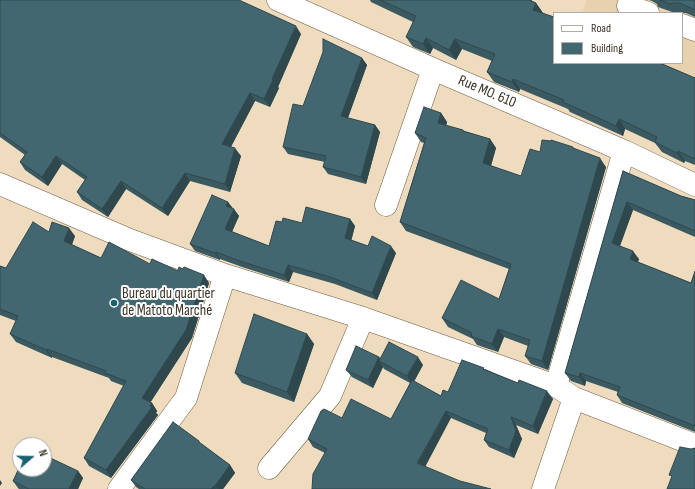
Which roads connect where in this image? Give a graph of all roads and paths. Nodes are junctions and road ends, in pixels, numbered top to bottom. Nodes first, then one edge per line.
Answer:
1 (278, 0) edge
2 (630, 0) edge
3 (323, 9) edge
4 (645, 12) edge
5 (683, 25) edge
6 (695, 30) edge
7 (433, 69) junction
8 (624, 151) junction
9 (0, 184) edge
10 (695, 185) edge
11 (386, 205) dead end
12 (225, 275) junction
13 (363, 318) junction
14 (556, 386) junction
15 (574, 398) junction
16 (695, 445) edge
17 (268, 468) dead end
18 (119, 489) edge
19 (543, 489) edge

1 - 3 street, Rue MO. 610
2 - 4 street
3 - 7 street, Rue MO. 610
5 - 6 street
7 - 8 street, Rue MO. 610
7 - 11 street
8 - 10 street, Rue MO. 610
8 - 14 street
9 - 12 street
12 - 13 street
12 - 18 street
13 - 14 street
13 - 17 street
14 - 15 street
15 - 16 street
15 - 19 street

